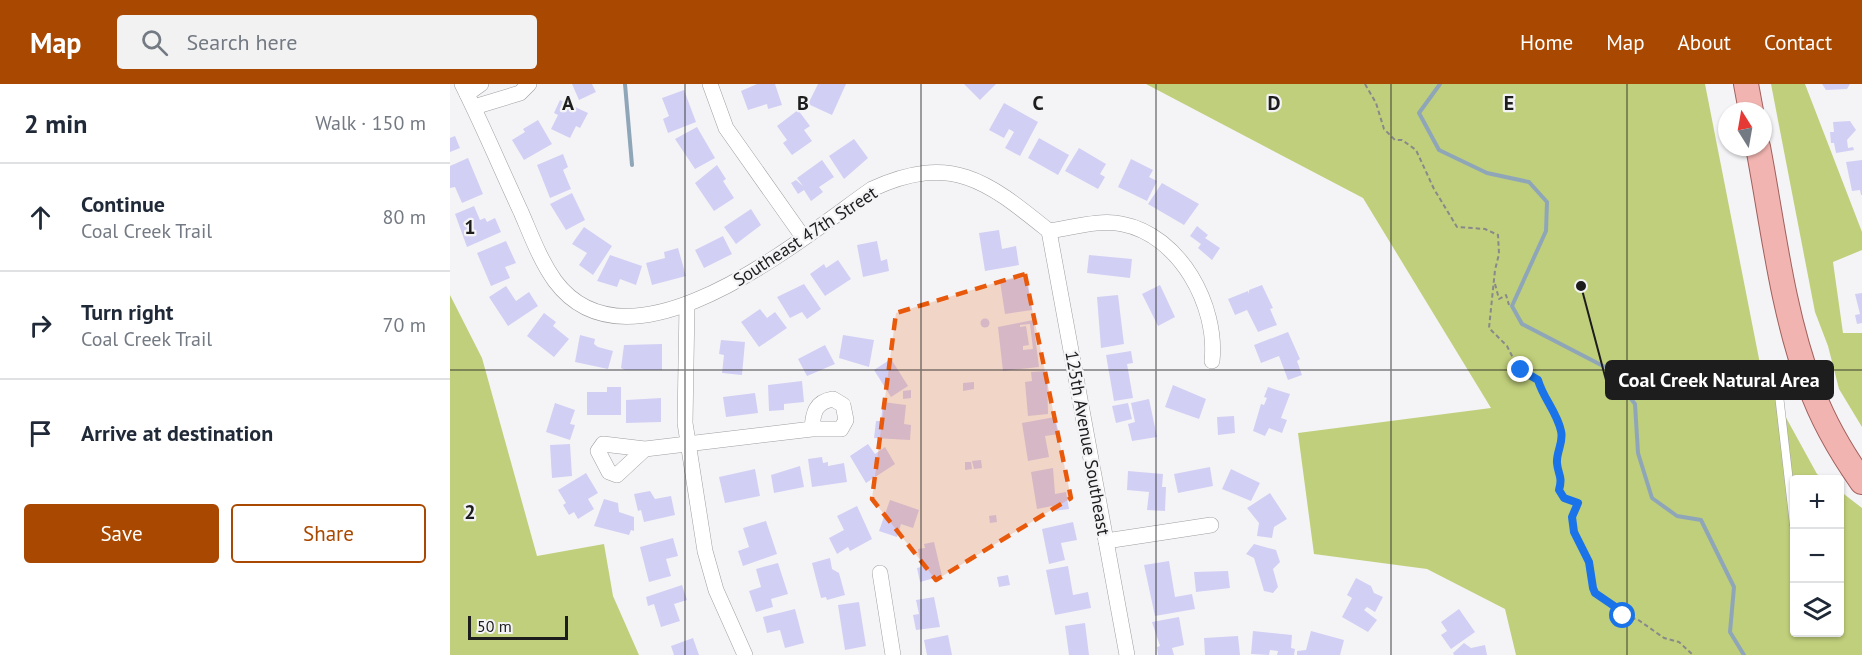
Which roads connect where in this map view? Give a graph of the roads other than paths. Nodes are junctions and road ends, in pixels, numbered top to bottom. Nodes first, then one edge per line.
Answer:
1 (481, 84) edge
2 (529, 84) edge
3 (710, 84) edge
4 (1746, 84) edge
5 (468, 95) edge
6 (1749, 102) edge
7 (1760, 156) edge
8 (1049, 231) junction
9 (803, 237) junction
10 (687, 304) junction
11 (1799, 351) junction
12 (1212, 362) dead end
13 (812, 429) dead end
14 (687, 444) junction
15 (645, 449) dead end
16 (1862, 482) edge
17 (1790, 490) edge
18 (1211, 525) dead end
19 (1106, 541) junction
20 (880, 573) dead end
21 (745, 655) edge
22 (893, 655) edge
23 (1127, 655) edge

1 - 5 street
2 - 5 street
3 - 9 street
4 - 6 main road
5 - 10 street, Southeast 47th Street
7 - 11 main road
8 - 9 street, Southeast 47th Street
8 - 12 street
8 - 19 street, 125th Avenue Southeast
9 - 10 street, Southeast 47th Street
10 - 14 street
11 - 16 main road
11 - 17 lane
13 - 14 street
14 - 15 street
14 - 21 street
18 - 19 street
19 - 23 street, 125th Avenue Southeast
20 - 22 street

